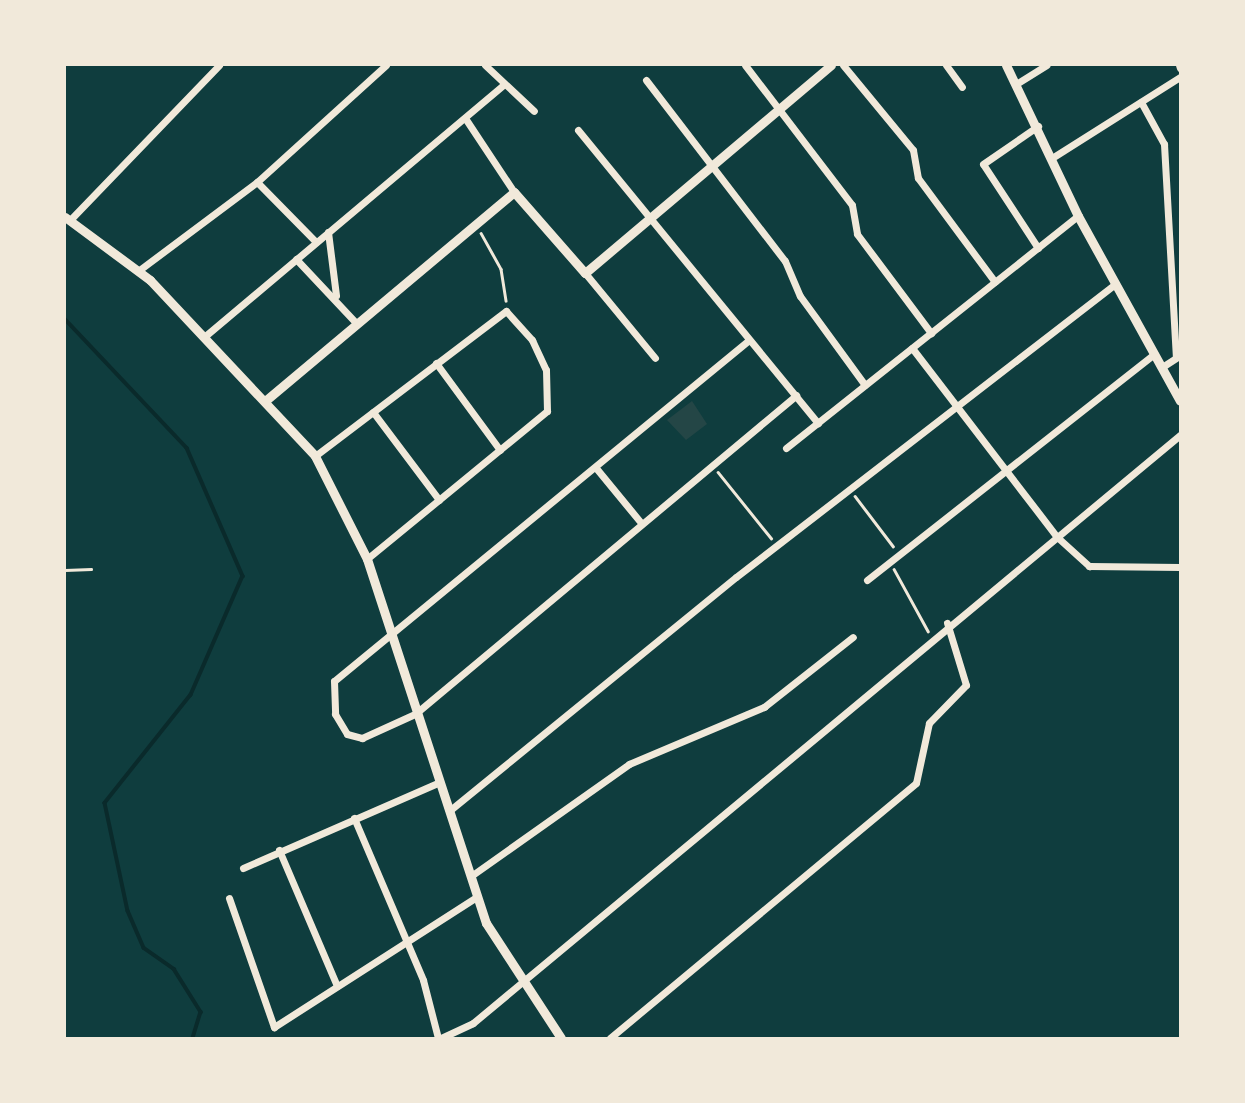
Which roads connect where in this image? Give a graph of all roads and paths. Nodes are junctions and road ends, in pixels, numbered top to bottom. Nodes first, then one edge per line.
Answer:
1 (219, 65) edge
2 (386, 65) edge
3 (485, 65) edge
4 (744, 65) edge
5 (831, 65) edge
6 (843, 65) edge
7 (946, 65) edge
8 (1006, 65) edge
9 (1046, 65) edge
10 (1180, 77) edge
11 (646, 80) dead end
12 (1016, 84) junction
13 (503, 85) junction
14 (962, 88) dead end
15 (1141, 102) junction
16 (534, 111) dead end
17 (778, 111) junction
18 (465, 118) junction
19 (1038, 126) junction
20 (578, 130) dead end
21 (1055, 156) junction
22 (713, 167) junction
23 (257, 182) junction
24 (514, 192) junction
25 (1078, 216) junction
26 (653, 217) junction
27 (67, 218) edge
28 (476, 224) junction
29 (328, 232) junction
30 (316, 242) junction
31 (1038, 248) junction
32 (296, 259) junction
33 (138, 271) junction
34 (585, 273) junction
35 (995, 282) junction
36 (1116, 283) junction
37 (336, 296) junction
38 (506, 311) junction
39 (357, 324) junction
40 (931, 333) junction
41 (204, 337) junction
42 (750, 340) junction
43 (912, 348) junction
44 (1154, 354) junction
45 (655, 358) dead end
46 (436, 363) junction
47 (1162, 367) junction
48 (864, 385) junction
49 (796, 395) junction
50 (265, 401) junction
51 (1180, 401) edge
52 (959, 405) junction
53 (373, 412) junction
54 (818, 423) junction
55 (1180, 435) edge
56 (786, 448) dead end
57 (500, 450) junction
58 (315, 456) junction
59 (712, 465) junction
60 (596, 468) junction
61 (1006, 471) junction
62 (851, 491) junction
63 (439, 500) junction
64 (642, 524) junction
65 (1056, 536) junction
66 (778, 546) junction
67 (900, 554) junction
68 (367, 559) junction
69 (890, 562) junction
70 (1180, 567) edge
71 (91, 569) dead end
72 (65, 570) edge
73 (867, 580) dead end
74 (947, 623) junction
75 (853, 637) dead end
76 (931, 637) junction
77 (391, 639) junction
78 (415, 714) junction
79 (438, 783) junction
80 (449, 811) junction
81 (354, 818) junction
82 (279, 850) junction
83 (243, 868) dead end
84 (471, 876) junction
85 (478, 896) junction
86 (229, 898) dead end
87 (404, 943) junction
88 (523, 982) junction
89 (337, 986) junction
90 (439, 1038) edge
91 (561, 1038) edge
92 (610, 1038) edge

1 - 27 street
2 - 23 street
3 - 13 street
4 - 17 street
5 - 17 street
6 - 35 street
7 - 14 street
8 - 12 street
9 - 12 street
10 - 15 street
11 - 22 street
12 - 19 street
13 - 16 street
13 - 18 street
15 - 21 street
15 - 47 street
17 - 22 street
17 - 40 street
18 - 24 street
18 - 29 street
19 - 21 street
19 - 31 street
20 - 26 street
21 - 25 street
22 - 26 street
22 - 48 street
23 - 30 street
23 - 33 street
24 - 28 street
24 - 34 street
25 - 31 street
25 - 36 street
26 - 34 street
26 - 42 street
27 - 33 street
28 - 38 path
28 - 39 street
29 - 30 street
29 - 37 street
30 - 32 street
31 - 35 street
32 - 37 street
32 - 41 street
33 - 41 street
34 - 45 street
35 - 40 street
36 - 44 street
36 - 52 street
37 - 39 street
38 - 46 street
38 - 57 street
39 - 50 street
40 - 43 street
41 - 50 street
42 - 49 street
42 - 60 street
43 - 48 street
43 - 52 street
44 - 47 street
44 - 61 street
46 - 53 street
46 - 57 street
47 - 51 street
48 - 54 street
49 - 54 street
49 - 59 street
50 - 58 street
52 - 61 street
52 - 62 street
53 - 58 street
53 - 63 street
54 - 56 street
55 - 65 street
57 - 63 street
58 - 68 street
59 - 64 street
59 - 66 path
60 - 64 street
60 - 77 street
61 - 65 street
61 - 67 street
62 - 66 street
62 - 67 path
63 - 68 street
64 - 78 street
65 - 70 street
65 - 74 street
66 - 80 street
67 - 69 street
68 - 77 street
69 - 73 street
69 - 76 path
71 - 72 path
74 - 76 street
74 - 92 street
75 - 84 street
76 - 88 street
77 - 78 street
77 - 78 street
78 - 79 street
79 - 80 street
79 - 81 street
80 - 84 street
81 - 82 street
81 - 87 street
82 - 83 street
82 - 89 street
84 - 85 street
85 - 87 street
85 - 88 street
86 - 89 street
87 - 89 street
87 - 90 street
88 - 90 street
88 - 91 street

